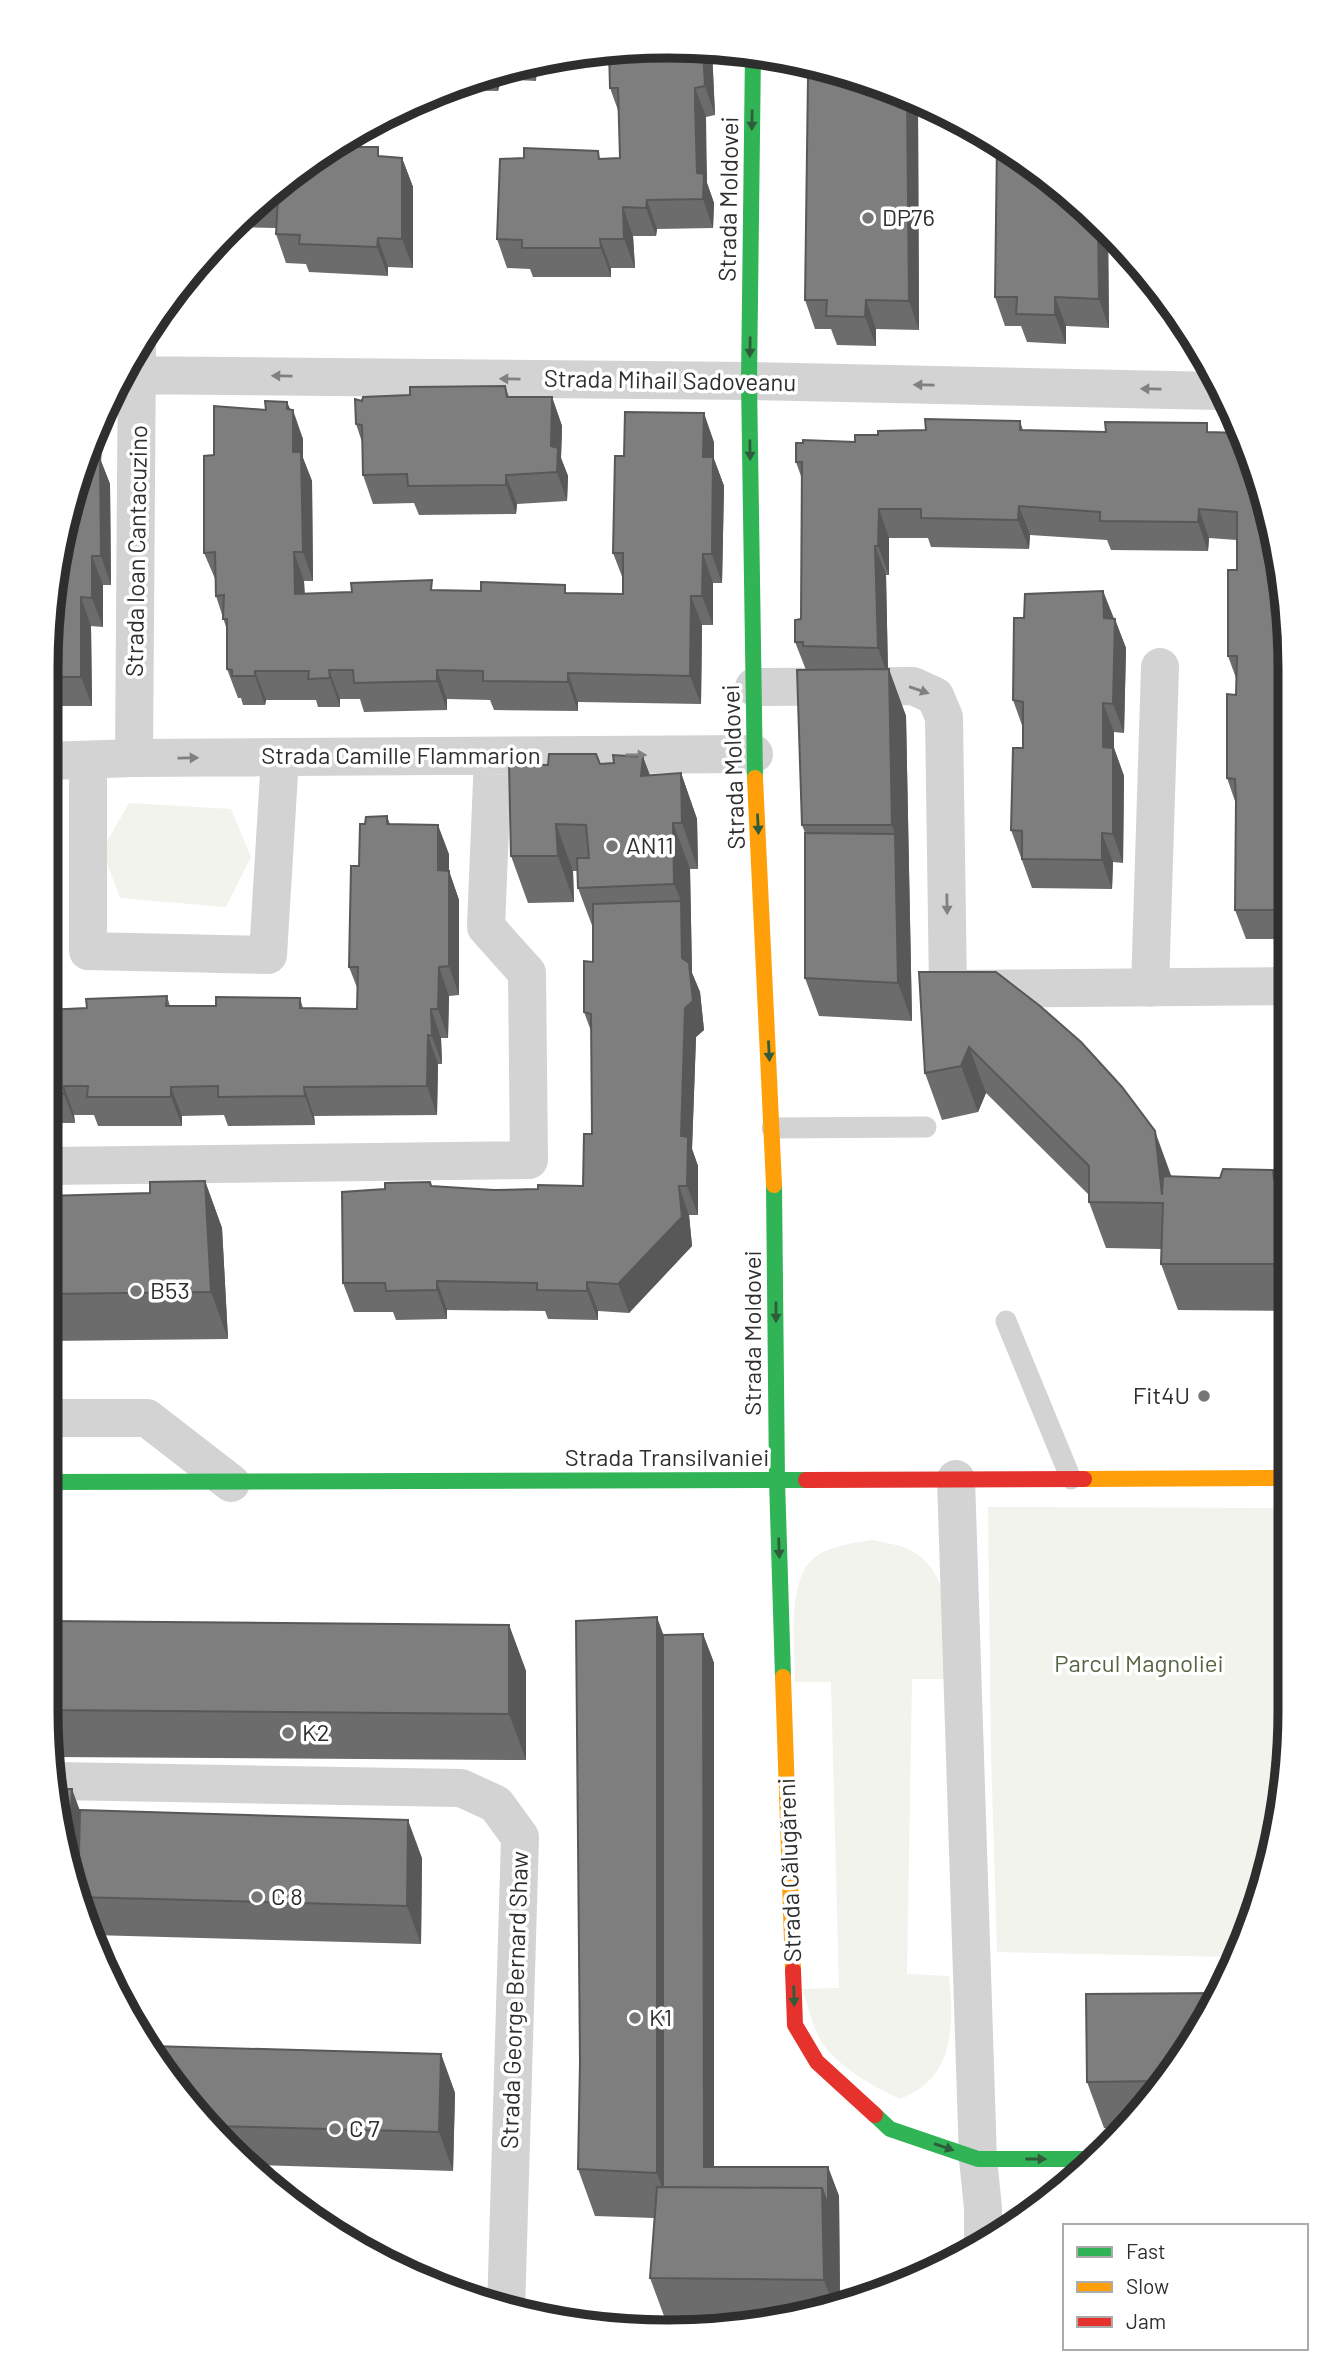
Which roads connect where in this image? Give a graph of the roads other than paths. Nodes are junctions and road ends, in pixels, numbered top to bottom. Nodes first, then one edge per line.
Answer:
1 (753, 64) edge
2 (139, 365) edge
3 (132, 378) edge
4 (749, 382) junction
5 (1211, 391) edge
6 (1160, 667) dead end
7 (754, 687) junction
8 (754, 754) junction
9 (493, 756) junction
10 (280, 757) junction
11 (135, 758) junction
12 (58, 761) edge
13 (88, 761) junction
14 (1278, 986) edge
15 (1150, 988) junction
16 (926, 1127) edge
17 (772, 1128) junction
18 (58, 1166) edge
19 (1006, 1321) dead end
20 (58, 1418) edge
21 (1278, 1478) edge
22 (956, 1479) junction
23 (1071, 1479) junction
24 (777, 1480) junction
25 (58, 1482) edge
26 (230, 1483) junction
27 (62, 1781) edge
28 (978, 2159) junction
29 (1081, 2159) edge
30 (983, 2232) edge
31 (506, 2298) edge

1 -> 4 street, Strada Moldovei
4 -> 2 street, Strada Mihail Sadoveanu
3 - 11 street, Strada Ioan Cantacuzino
5 -> 4 street, Strada Mihail Sadoveanu
4 -> 7 street, Strada Moldovei
6 - 15 street
7 - 8 street, Strada Moldovei
7 -> 15 street
9 -> 8 street, Strada Camille Flammarion
8 -> 17 street, Strada Moldovei
9 - 10 street, Strada Camille Flammarion
9 - 18 street
11 -> 10 street, Strada Camille Flammarion
10 - 13 street
11 - 13 street, Strada Camille Flammarion
12 - 13 street, Strada Camille Flammarion
14 - 15 street
16 - 17 lane
17 -> 24 street, Strada Moldovei
19 - 23 lane
20 - 26 street
21 - 23 street, Strada Transilvaniei
22 - 23 street, Strada Transilvaniei
22 - 24 street, Strada Transilvaniei
22 - 28 street
24 - 26 street, Strada Transilvaniei
24 -> 28 street, Strada Călugăreni
25 - 26 street, Strada Transilvaniei
27 - 31 street, Strada George Bernard Shaw
28 -> 29 street
28 - 30 street

